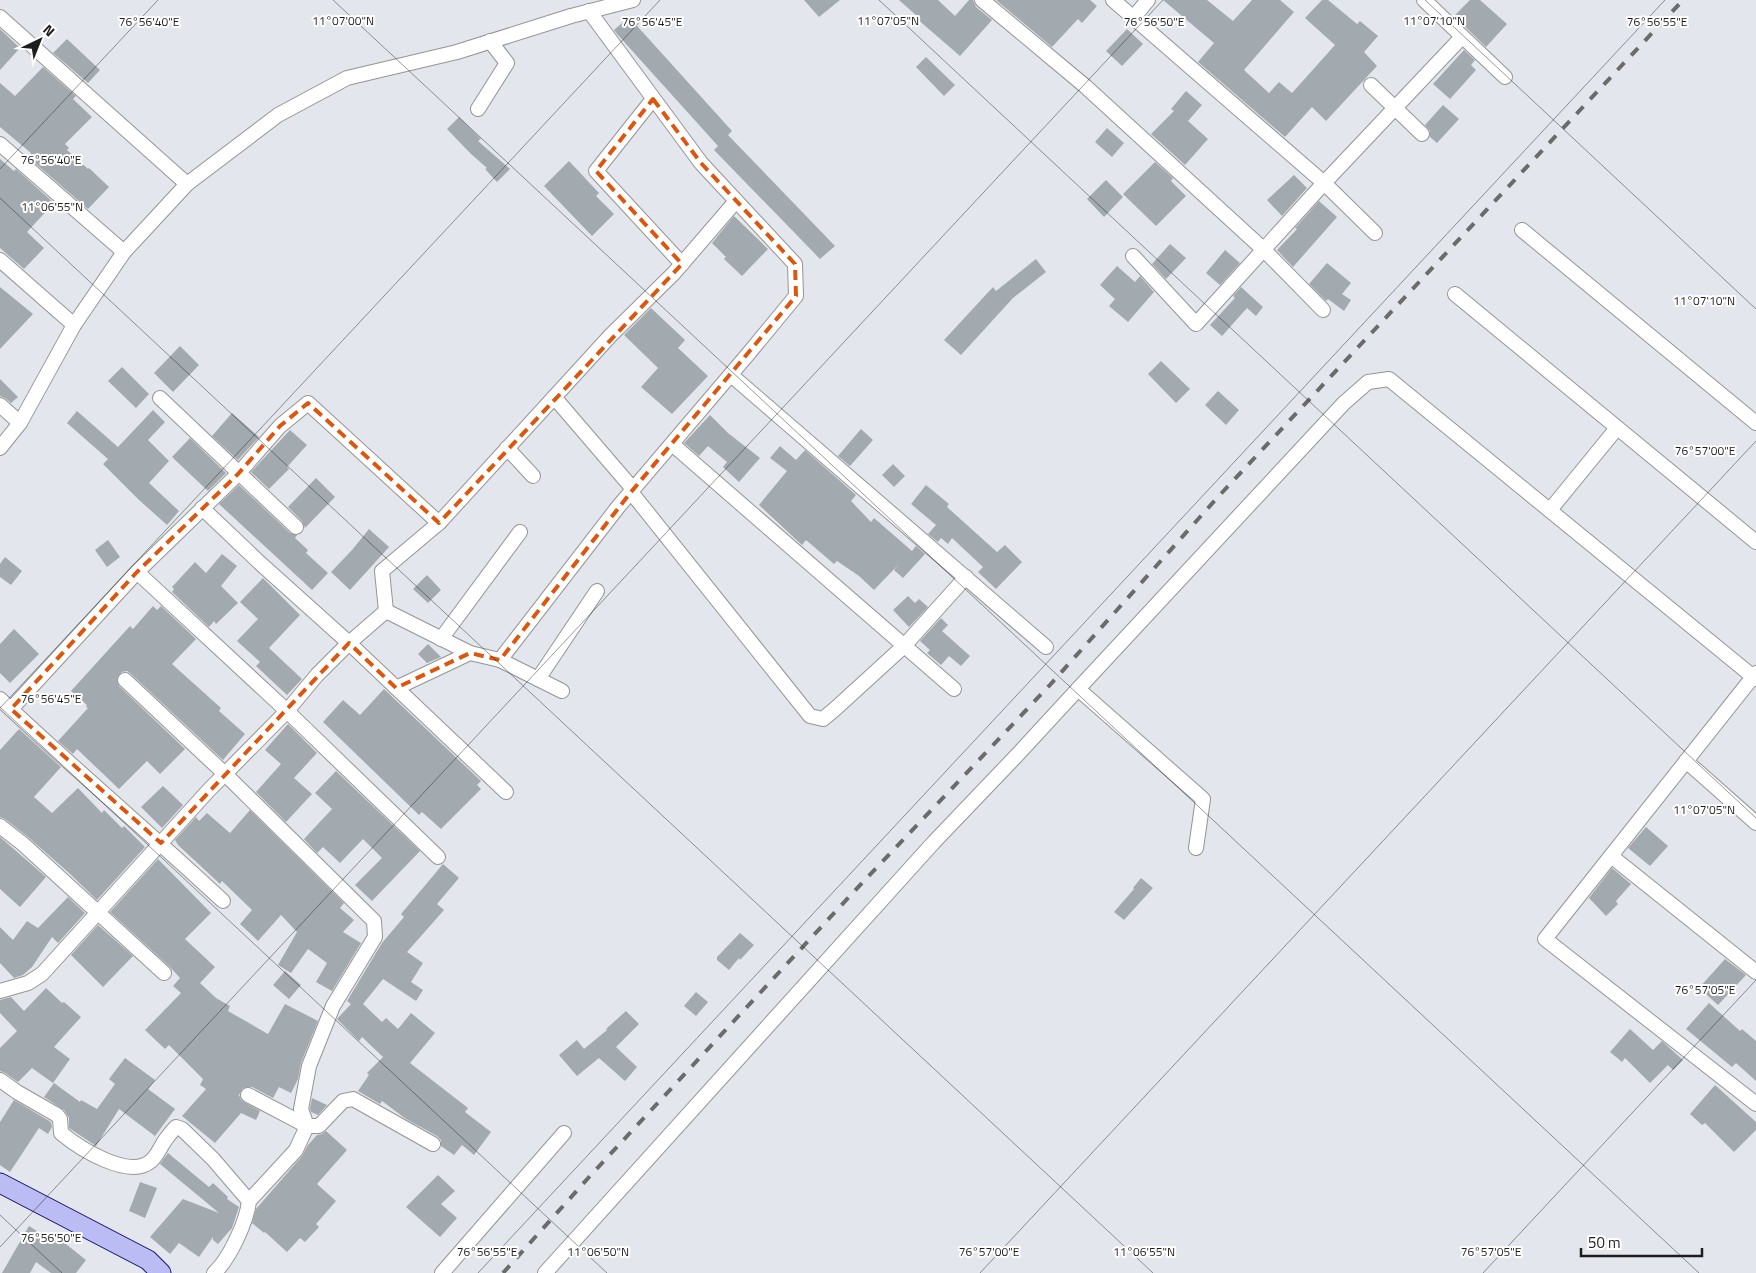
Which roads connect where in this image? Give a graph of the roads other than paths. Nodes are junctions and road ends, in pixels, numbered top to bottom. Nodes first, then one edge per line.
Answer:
1 (633, 0) edge
2 (982, 0) edge
3 (1113, 0) edge
4 (1148, 0) edge
5 (1424, 0) edge
6 (589, 11) junction
7 (0, 16) edge
8 (1134, 16) junction
9 (1462, 36) junction
10 (490, 41) junction
11 (1505, 77) dead end
12 (1371, 85) dead end
13 (653, 99) junction
14 (1395, 108) junction
15 (478, 109) dead end
16 (1422, 134) dead end
17 (0, 144) edge
18 (1324, 183) junction
19 (188, 184) junction
20 (736, 200) junction
21 (1522, 230) dead end
22 (1375, 233) dead end
23 (1263, 249) junction
24 (124, 252) junction
25 (1132, 256) dead end
26 (0, 260) edge
27 (682, 264) junction
28 (1455, 294) dead end
29 (1323, 310) dead end
30 (74, 325) junction
31 (731, 375) junction
32 (554, 397) junction
33 (160, 398) dead end
34 (0, 405) edge
35 (20, 423) junction
36 (1756, 423) edge
37 (1617, 428) junction
38 (672, 444) junction
39 (0, 448) edge
40 (508, 448) junction
41 (238, 474) junction
42 (533, 476) dead end
43 (632, 491) junction
44 (202, 508) junction
45 (1550, 510) junction
46 (439, 523) junction
47 (296, 528) dead end
48 (520, 532) dead end
49 (1756, 542) edge
50 (137, 572) junction
51 (966, 577) junction
52 (596, 592) dead end
53 (386, 611) junction
54 (441, 639) junction
55 (349, 643) junction
56 (904, 646) junction
57 (1046, 647) dead end
58 (470, 653) junction
59 (500, 660) junction
60 (1755, 676) edge
61 (538, 679) junction
62 (125, 680) dead end
63 (396, 688) junction
64 (954, 689) dead end
65 (1078, 689) junction
66 (562, 691) dead end
67 (0, 699) edge
68 (11, 709) junction
69 (286, 711) junction
70 (1686, 761) junction
71 (225, 774) junction
72 (506, 792) dead end
73 (1756, 823) edge
74 (0, 826) edge
75 (161, 843) junction
76 (1196, 848) dead end
77 (1611, 856) junction
78 (438, 857) dead end
79 (223, 901) dead end
80 (98, 914) junction
81 (164, 972) dead end
82 (1756, 972) edge
83 (0, 990) edge
84 (0, 1080) edge
85 (248, 1094) dead end
86 (1756, 1104) edge
87 (307, 1126) junction
88 (564, 1133) dead end
89 (434, 1144) dead end
90 (0, 1183) edge
91 (249, 1201) junction
92 (161, 1273) edge
93 (214, 1273) edge
94 (442, 1273) edge
95 (544, 1273) edge

1 - 6 street
2 - 23 street
3 - 8 street
4 - 8 street
5 - 9 street
6 - 10 street
6 - 13 street
7 - 19 street
8 - 18 street
9 - 11 street
9 - 14 street
10 - 15 street
10 - 19 street
12 - 14 street
13 - 20 street
13 - 27 street
14 - 16 street
14 - 18 street
17 - 24 street
18 - 22 street
18 - 23 street
19 - 24 street
20 - 27 street
20 - 31 street
21 - 36 street
23 - 25 street
23 - 29 street
24 - 30 street
26 - 30 street
27 - 32 street
28 - 37 street
30 - 35 street
31 - 38 street
31 - 51 street
32 - 40 street
32 - 43 street
33 - 41 street
34 - 35 street
35 - 39 street
37 - 45 street
37 - 49 street
38 - 43 street
38 - 56 street
40 - 42 street
40 - 46 street
41 - 44 street
41 - 46 street
41 - 47 street
43 - 56 street
43 - 59 street
44 - 50 street
44 - 55 street
45 - 60 street
45 - 65 street
46 - 53 street
48 - 54 street
50 - 68 street
50 - 69 street
51 - 56 street
51 - 57 street
52 - 61 street
53 - 54 street
53 - 55 street
54 - 58 street
55 - 63 street
55 - 69 street
56 - 64 street
58 - 59 street
58 - 63 street
59 - 61 street
60 - 70 street
61 - 66 street
62 - 71 street
63 - 72 street
65 - 76 street
65 - 95 street
67 - 68 street
68 - 75 street
69 - 71 street
69 - 78 street
70 - 73 street
70 - 77 street
71 - 75 street
71 - 87 street
74 - 80 street
75 - 79 street
75 - 80 street
77 - 82 street
77 - 86 street
80 - 81 street
80 - 83 street
84 - 91 street
85 - 87 street
87 - 89 street
87 - 91 street
88 - 94 street
90 - 92 street
91 - 93 street

